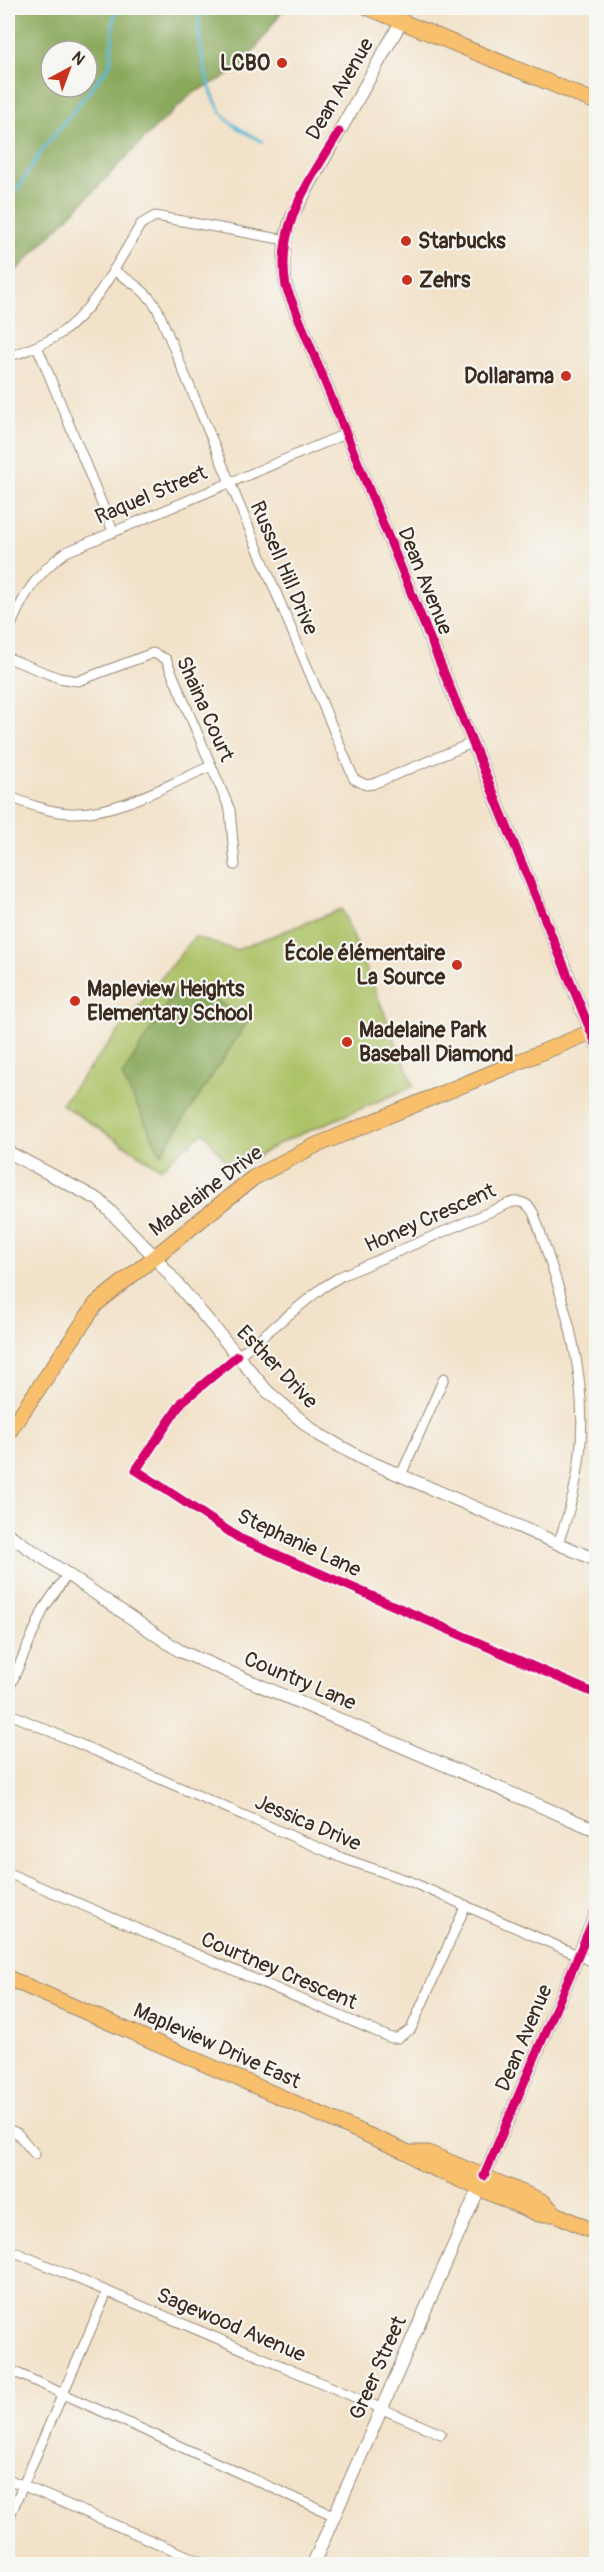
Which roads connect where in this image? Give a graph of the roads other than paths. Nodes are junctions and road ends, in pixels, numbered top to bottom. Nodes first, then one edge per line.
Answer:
1 (369, 8) edge
2 (401, 22) junction
3 (551, 81) junction
4 (597, 87) edge
5 (597, 102) edge
6 (285, 240) junction
7 (113, 270) junction
8 (37, 346) junction
9 (8, 357) edge
10 (345, 434) junction
11 (229, 482) junction
12 (113, 531) junction
13 (8, 633) edge
14 (8, 658) edge
15 (471, 743) junction
16 (211, 766) junction
17 (8, 796) edge
18 (235, 865) dead end
19 (595, 1035) edge
20 (8, 1152) edge
21 (154, 1256) junction
22 (237, 1356) junction
23 (444, 1378) dead end
24 (8, 1433) edge
25 (401, 1475) junction
26 (8, 1534) edge
27 (558, 1543) junction
28 (597, 1560) edge
29 (67, 1575) junction
30 (8, 1691) edge
31 (597, 1694) edge
32 (8, 1713) edge
33 (597, 1830) edge
34 (8, 1874) edge
35 (465, 1905) junction
36 (597, 1914) edge
37 (579, 1955) junction
38 (597, 1963) edge
39 (8, 1977) edge
40 (8, 2129) edge
41 (35, 2154) dead end
42 (481, 2182) junction
43 (597, 2233) edge
44 (8, 2249) edge
45 (107, 2292) junction
46 (8, 2369) edge
47 (63, 2393) junction
48 (381, 2409) junction
49 (441, 2434) dead end
50 (8, 2479) edge
51 (23, 2486) junction
52 (334, 2516) junction
53 (8, 2520) edge
54 (206, 2565) edge
55 (313, 2565) edge

1 - 2 main road
2 - 3 main road
2 - 6 street, Dean Avenue
3 - 4 main road
3 - 5 main road
6 - 7 street
6 - 10 street, Dean Avenue
7 - 8 street
7 - 11 street, Russell Hill Drive
8 - 9 street
8 - 12 street
10 - 11 street, Raquel Street
10 - 15 street, Dean Avenue
11 - 12 street, Raquel Street
11 - 15 street, Russell Hill Drive
12 - 13 street, Raquel Street
14 - 16 street, Shaina Court
15 - 19 street, Dean Avenue
16 - 17 street
16 - 18 street, Shaina Court
19 - 21 main road, Madelaine Drive
20 - 21 street, Esther Drive
21 - 22 street, Esther Drive
21 - 24 main road, Madelaine Drive
22 - 25 street, Esther Drive
22 - 27 street, Honey Crescent
22 - 31 street, Stephanie Lane
23 - 25 street
25 - 27 street, Esther Drive
26 - 29 street, Country Lane
27 - 28 street, Esther Drive
29 - 30 street
29 - 33 street, Country Lane
32 - 35 street, Jessica Drive
34 - 35 street, Courtney Crescent
35 - 37 street, Jessica Drive
36 - 37 street, Dean Avenue
37 - 38 street, Jessica Drive
37 - 42 street, Dean Avenue
39 - 42 main road, Mapleview Drive East
40 - 41 street
42 - 43 main road, Mapleview Drive East
42 - 48 street, Greer Street
44 - 45 street, Sagewood Avenue
45 - 47 street
45 - 48 street, Sagewood Avenue
46 - 47 street
47 - 51 street
47 - 52 street
48 - 49 street, Sagewood Avenue
48 - 52 street, Greer Street
50 - 51 street
51 - 53 street
51 - 54 street
52 - 55 street, Greer Street

